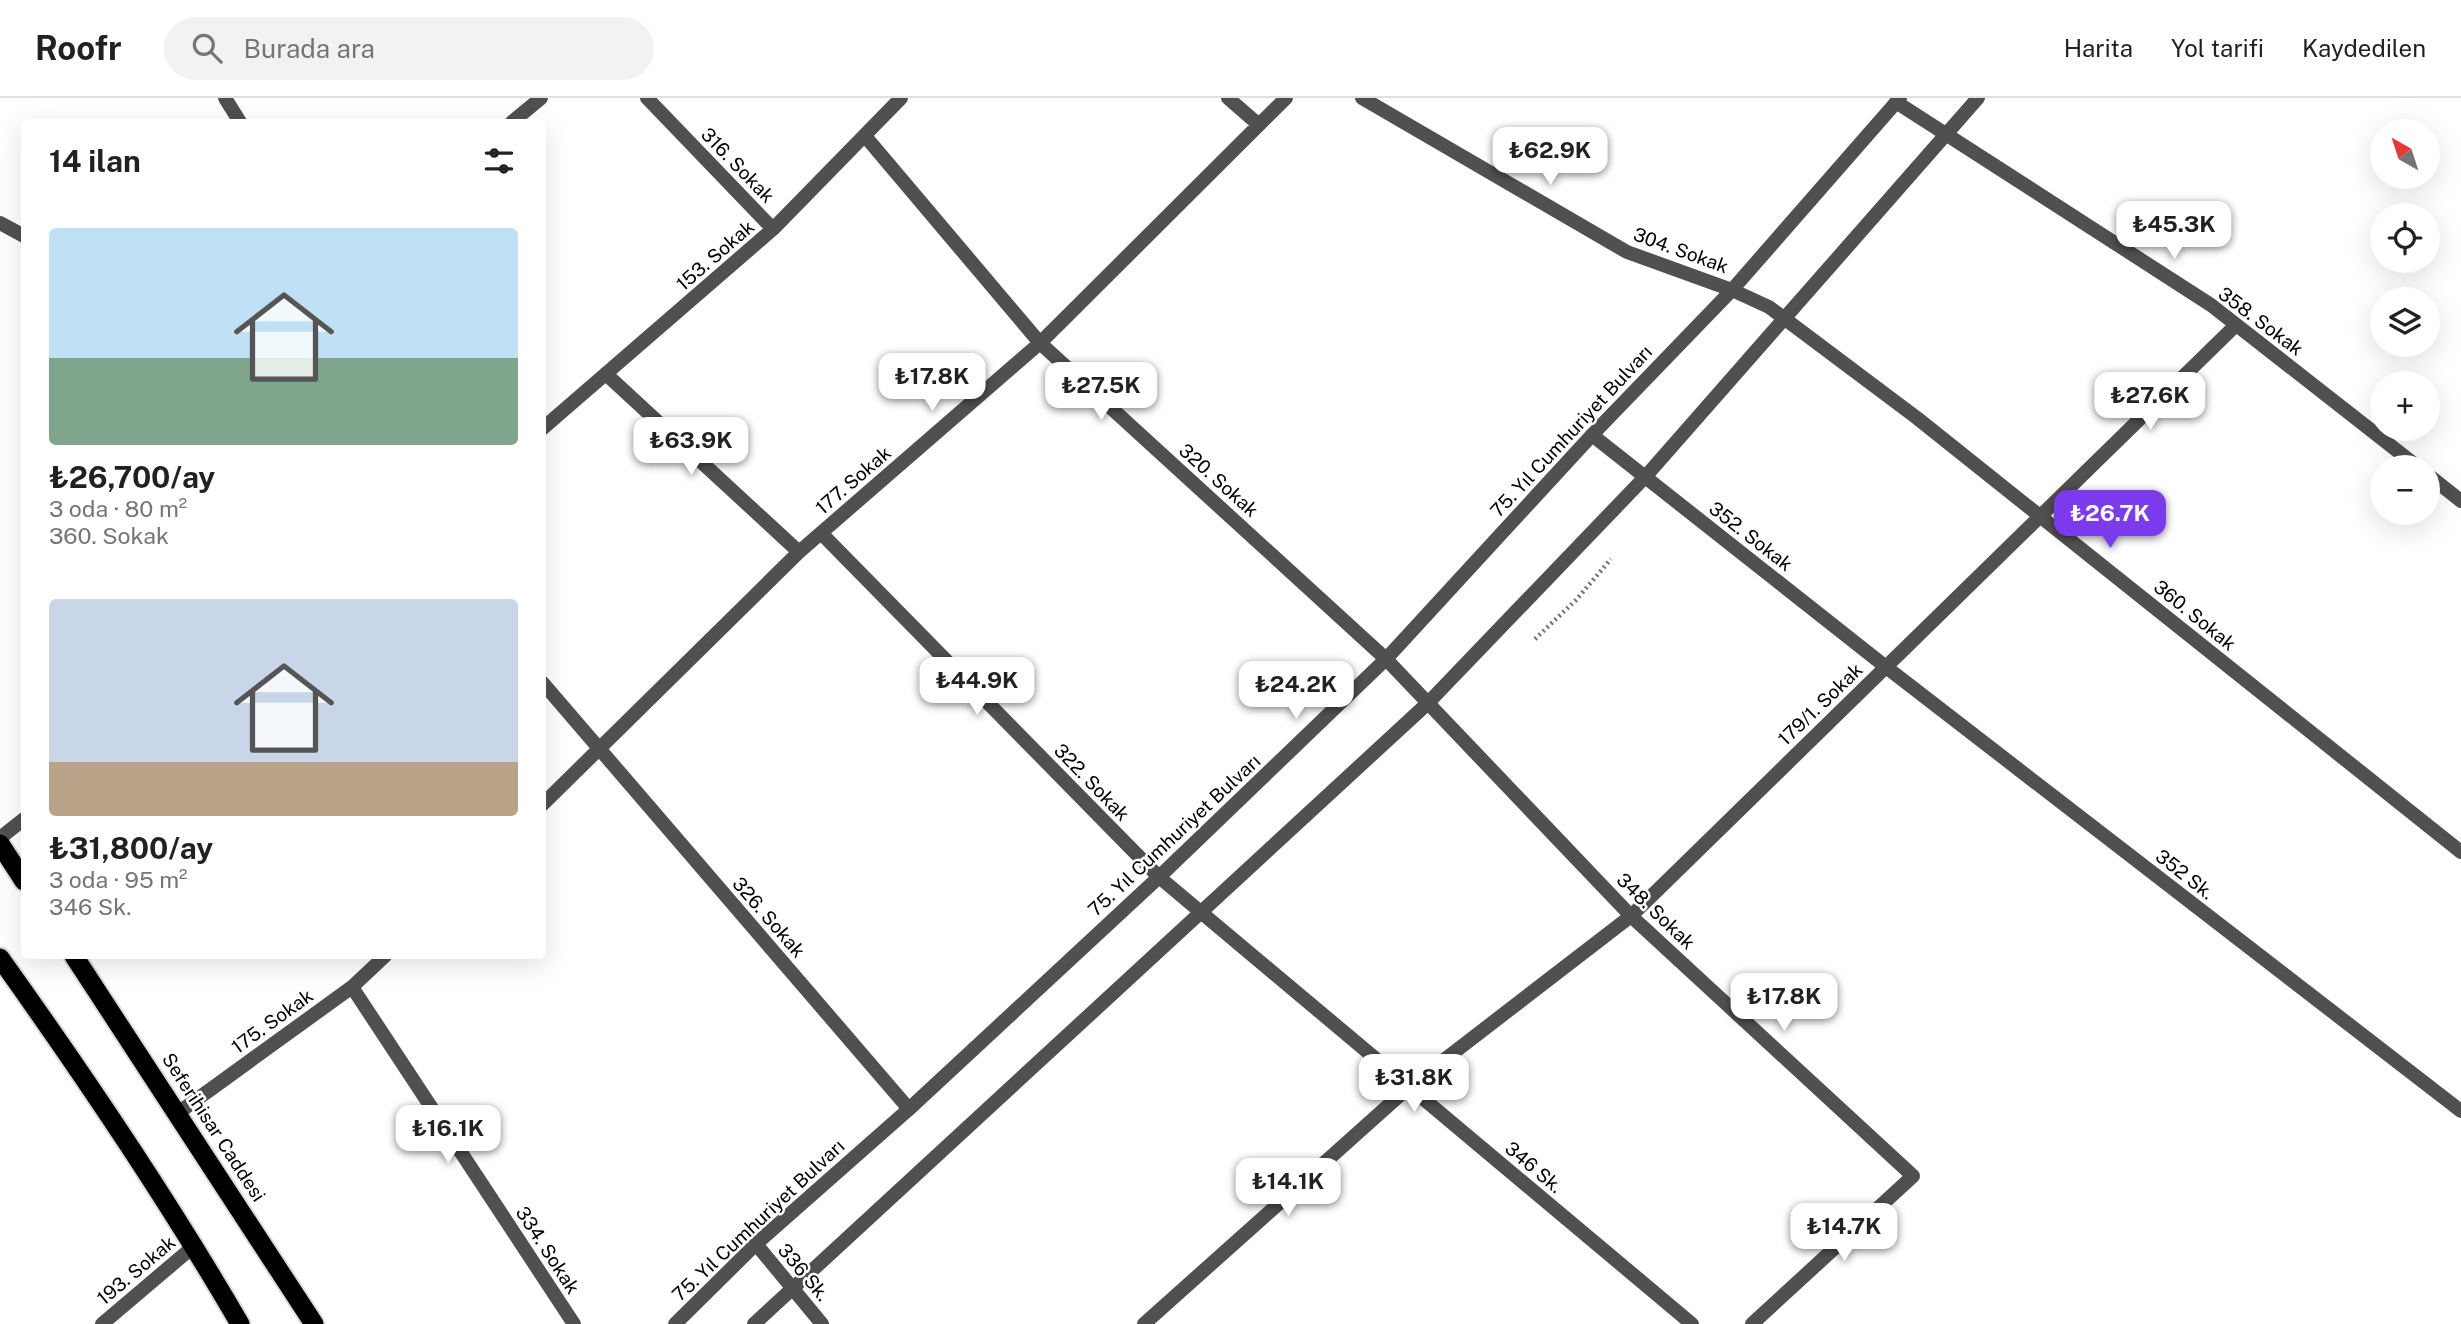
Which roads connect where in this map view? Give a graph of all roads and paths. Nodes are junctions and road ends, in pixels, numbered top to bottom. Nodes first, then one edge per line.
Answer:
1 (225, 98) edge
2 (541, 98) edge
3 (647, 98) edge
4 (901, 98) edge
5 (1228, 98) edge
6 (1286, 98) edge
7 (1362, 98) edge
8 (1978, 98) edge
9 (1898, 100) edge
10 (238, 119) edge
11 (516, 119) edge
12 (1259, 125) junction
13 (1947, 135) junction
14 (866, 136) junction
15 (0, 223) edge
16 (773, 229) junction
17 (21, 234) edge
18 (1732, 290) junction
19 (1783, 317) junction
20 (2236, 325) junction
21 (1040, 343) junction
22 (607, 375) junction
23 (546, 426) edge
24 (1592, 435) junction
25 (2403, 455) edge
26 (1646, 477) junction
27 (2440, 484) edge
28 (2461, 500) edge
29 (2039, 515) junction
30 (821, 533) junction
31 (799, 552) junction
32 (1386, 659) junction
33 (1886, 667) junction
34 (546, 687) edge
35 (1428, 703) junction
36 (600, 750) junction
37 (546, 801) edge
38 (21, 821) edge
39 (0, 838) edge
40 (0, 844) edge
41 (2461, 852) edge
42 (21, 876) edge
43 (1158, 877) junction
44 (1200, 912) junction
45 (1631, 916) junction
46 (0, 958) edge
47 (76, 959) edge
48 (382, 959) edge
49 (352, 987) junction
50 (1409, 1087) junction
51 (909, 1109) junction
52 (2461, 1111) edge
53 (178, 1113) junction
54 (756, 1244) junction
55 (194, 1246) junction
56 (792, 1288) junction
57 (102, 1324) edge
58 (240, 1324) edge
59 (314, 1324) edge
60 (573, 1324) edge
61 (674, 1324) edge
62 (754, 1324) edge
63 (822, 1324) edge
64 (1144, 1324) edge
65 (1692, 1324) edge
66 (1752, 1324) edge

1 - 10 street
2 - 11 street
3 - 16 street, 316. Sokak
4 - 14 street, 153. Sokak
5 - 12 street
6 - 12 street, 177. Sokak
7 - 18 street, 304. Sokak
8 - 13 street
9 - 13 street, 358. Sokak
9 - 18 street, 75. Yıl Cumhuriyet Bulvarı
12 - 21 street, 177. Sokak
13 - 19 street
13 - 20 street, 358. Sokak
14 - 16 street, 153. Sokak
14 - 21 street, 320. Sokak
15 - 17 street
16 - 22 street, 153. Sokak
18 - 19 street, 360. Sokak
18 - 24 street, 75. Yıl Cumhuriyet Bulvarı
19 - 26 street
19 - 29 street, 360. Sokak
20 - 25 street, 358. Sokak
20 - 29 street, 179/1. Sokak
21 - 30 street, 177. Sokak
21 - 32 street, 320. Sokak
22 - 23 street, 153. Sokak
22 - 31 street
24 - 26 street, 352. Sokak
24 - 32 street, 75. Yıl Cumhuriyet Bulvarı
26 - 33 street, 352. Sokak
26 - 35 street
27 - 28 street
29 - 33 street, 179/1. Sokak
29 - 41 street, 360. Sokak
30 - 31 street, 177. Sokak
30 - 43 street, 322. Sokak
31 - 36 street, 177. Sokak
32 - 35 street, 348. Sokak
32 - 43 street, 75. Yıl Cumhuriyet Bulvarı
33 - 45 street, 179/1. Sokak
33 - 52 street, 352 Sk.
34 - 36 street, 326. Sokak
35 - 44 street
35 - 45 street, 348. Sokak
36 - 37 street
36 - 51 street, 326. Sokak
38 - 39 street
40 - 42 highway
43 - 44 street, 346 Sk.
43 - 51 street, 75. Yıl Cumhuriyet Bulvarı
44 - 50 street, 346 Sk.
44 - 56 street
45 - 50 street, 179/1. Sokak
45 - 66 street, 348. Sokak
46 - 55 highway
47 - 53 highway, Seferihisar Caddesi
48 - 49 street, 175. Sokak
49 - 53 street, 175. Sokak
49 - 60 street, 334. Sokak
50 - 64 street, 179/1. Sokak
50 - 65 street, 346 Sk.
51 - 54 street, 75. Yıl Cumhuriyet Bulvarı
53 - 59 highway, Seferihisar Caddesi
54 - 56 street, 336 Sk.
54 - 61 street, 75. Yıl Cumhuriyet Bulvarı
55 - 57 street, 193. Sokak
55 - 58 highway
56 - 62 street
56 - 63 street, 336 Sk.

